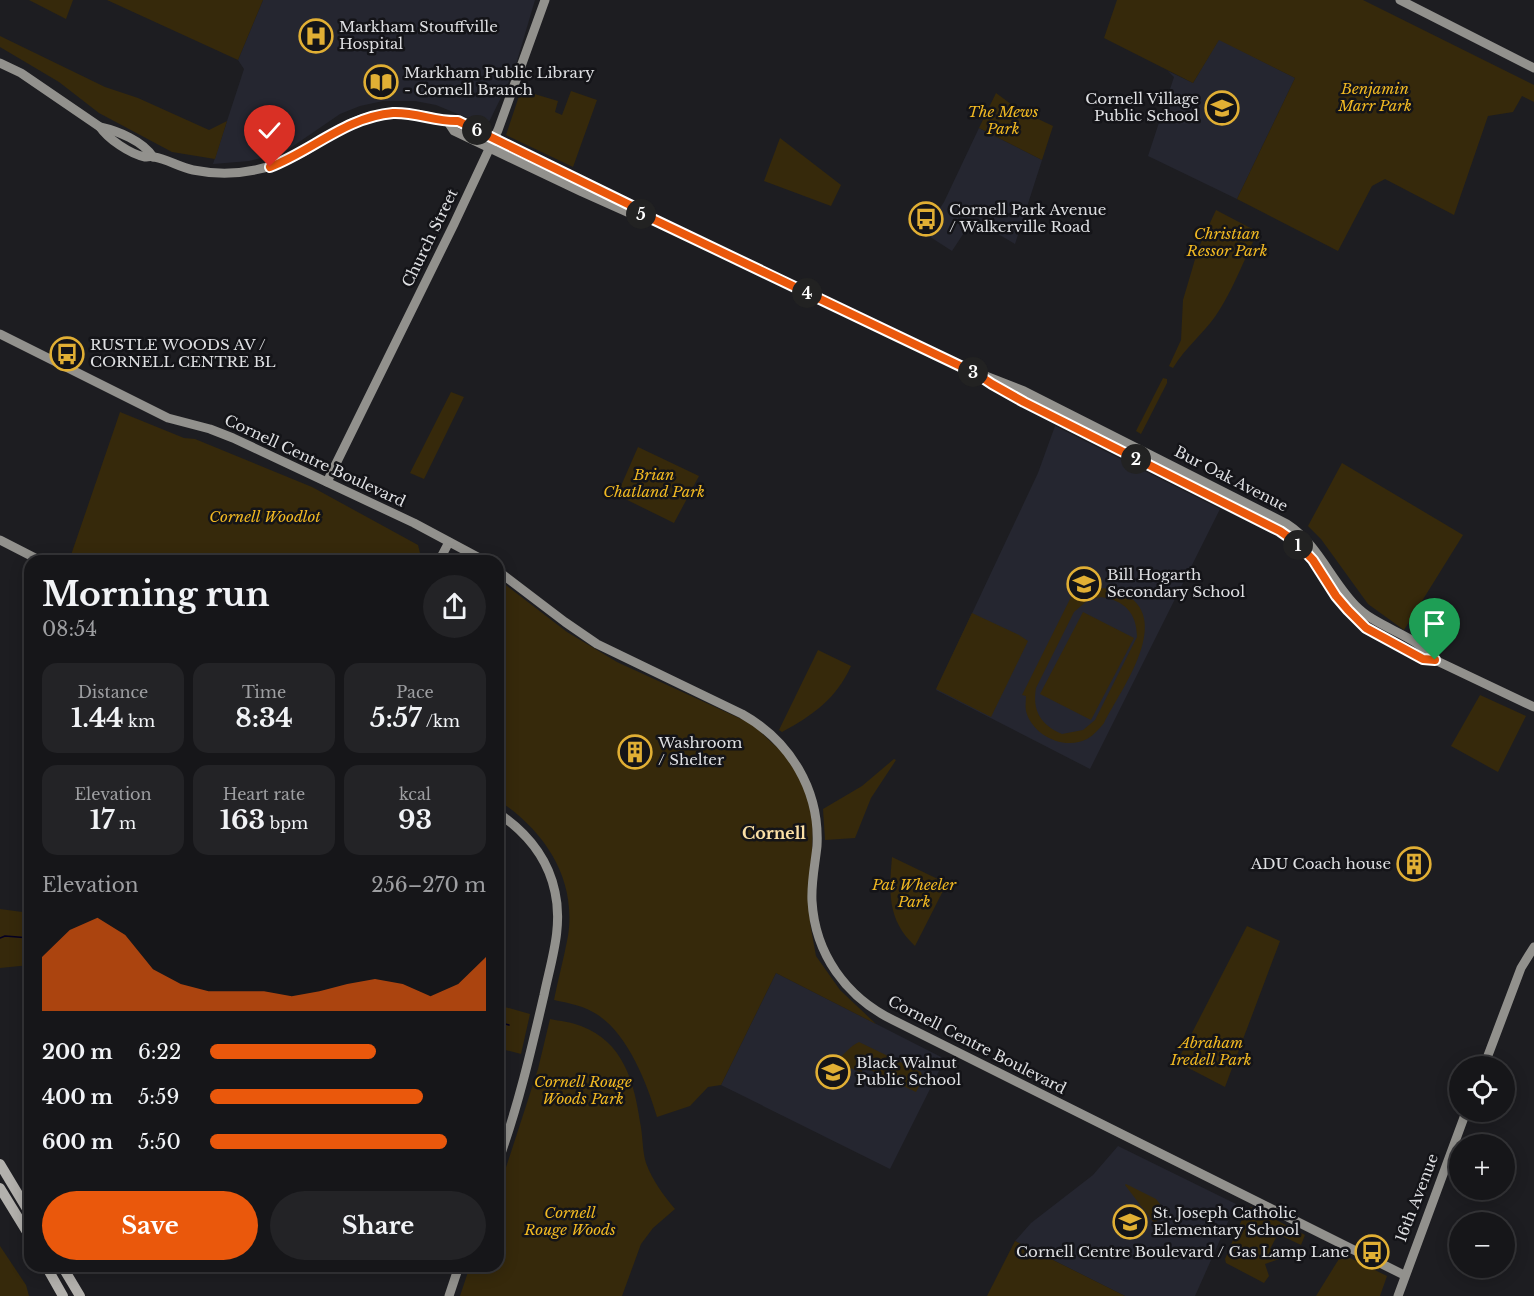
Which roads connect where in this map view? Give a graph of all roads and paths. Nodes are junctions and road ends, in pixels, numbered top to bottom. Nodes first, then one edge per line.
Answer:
1 (544, 0) edge
2 (1400, 0) edge
3 (0, 63) edge
4 (1534, 68) edge
5 (492, 143) junction
6 (0, 334) edge
7 (327, 482) junction
8 (0, 540) edge
9 (449, 542) junction
10 (29, 555) edge
11 (442, 555) edge
12 (474, 555) edge
13 (504, 576) edge
14 (1534, 707) edge
15 (504, 818) edge
16 (1534, 947) edge
17 (1488, 1056) edge
18 (1462, 1122) edge
19 (504, 1143) edge
20 (0, 1164) edge
21 (0, 1188) edge
22 (24, 1204) edge
23 (24, 1227) edge
24 (49, 1272) edge
25 (66, 1272) edge
26 (457, 1272) edge
27 (1404, 1275) junction
28 (63, 1296) edge
29 (80, 1296) edge
30 (449, 1296) edge
31 (1398, 1296) edge

1 - 5 street, Church Street
2 - 4 street
3 - 5 street, Bur Oak Avenue
5 - 7 street, Church Street
5 - 14 street, Bur Oak Avenue
6 - 7 street, Cornell Centre Boulevard
7 - 9 street, Cornell Centre Boulevard
8 - 10 street
9 - 11 street
9 - 12 street, Cornell Centre Boulevard
13 - 27 street, Cornell Centre Boulevard
15 - 19 street
16 - 17 street
18 - 27 street, 16th Avenue
20 - 22 main road
21 - 23 main road
24 - 28 main road
25 - 29 main road
26 - 30 street
27 - 31 street, 16th Avenue

